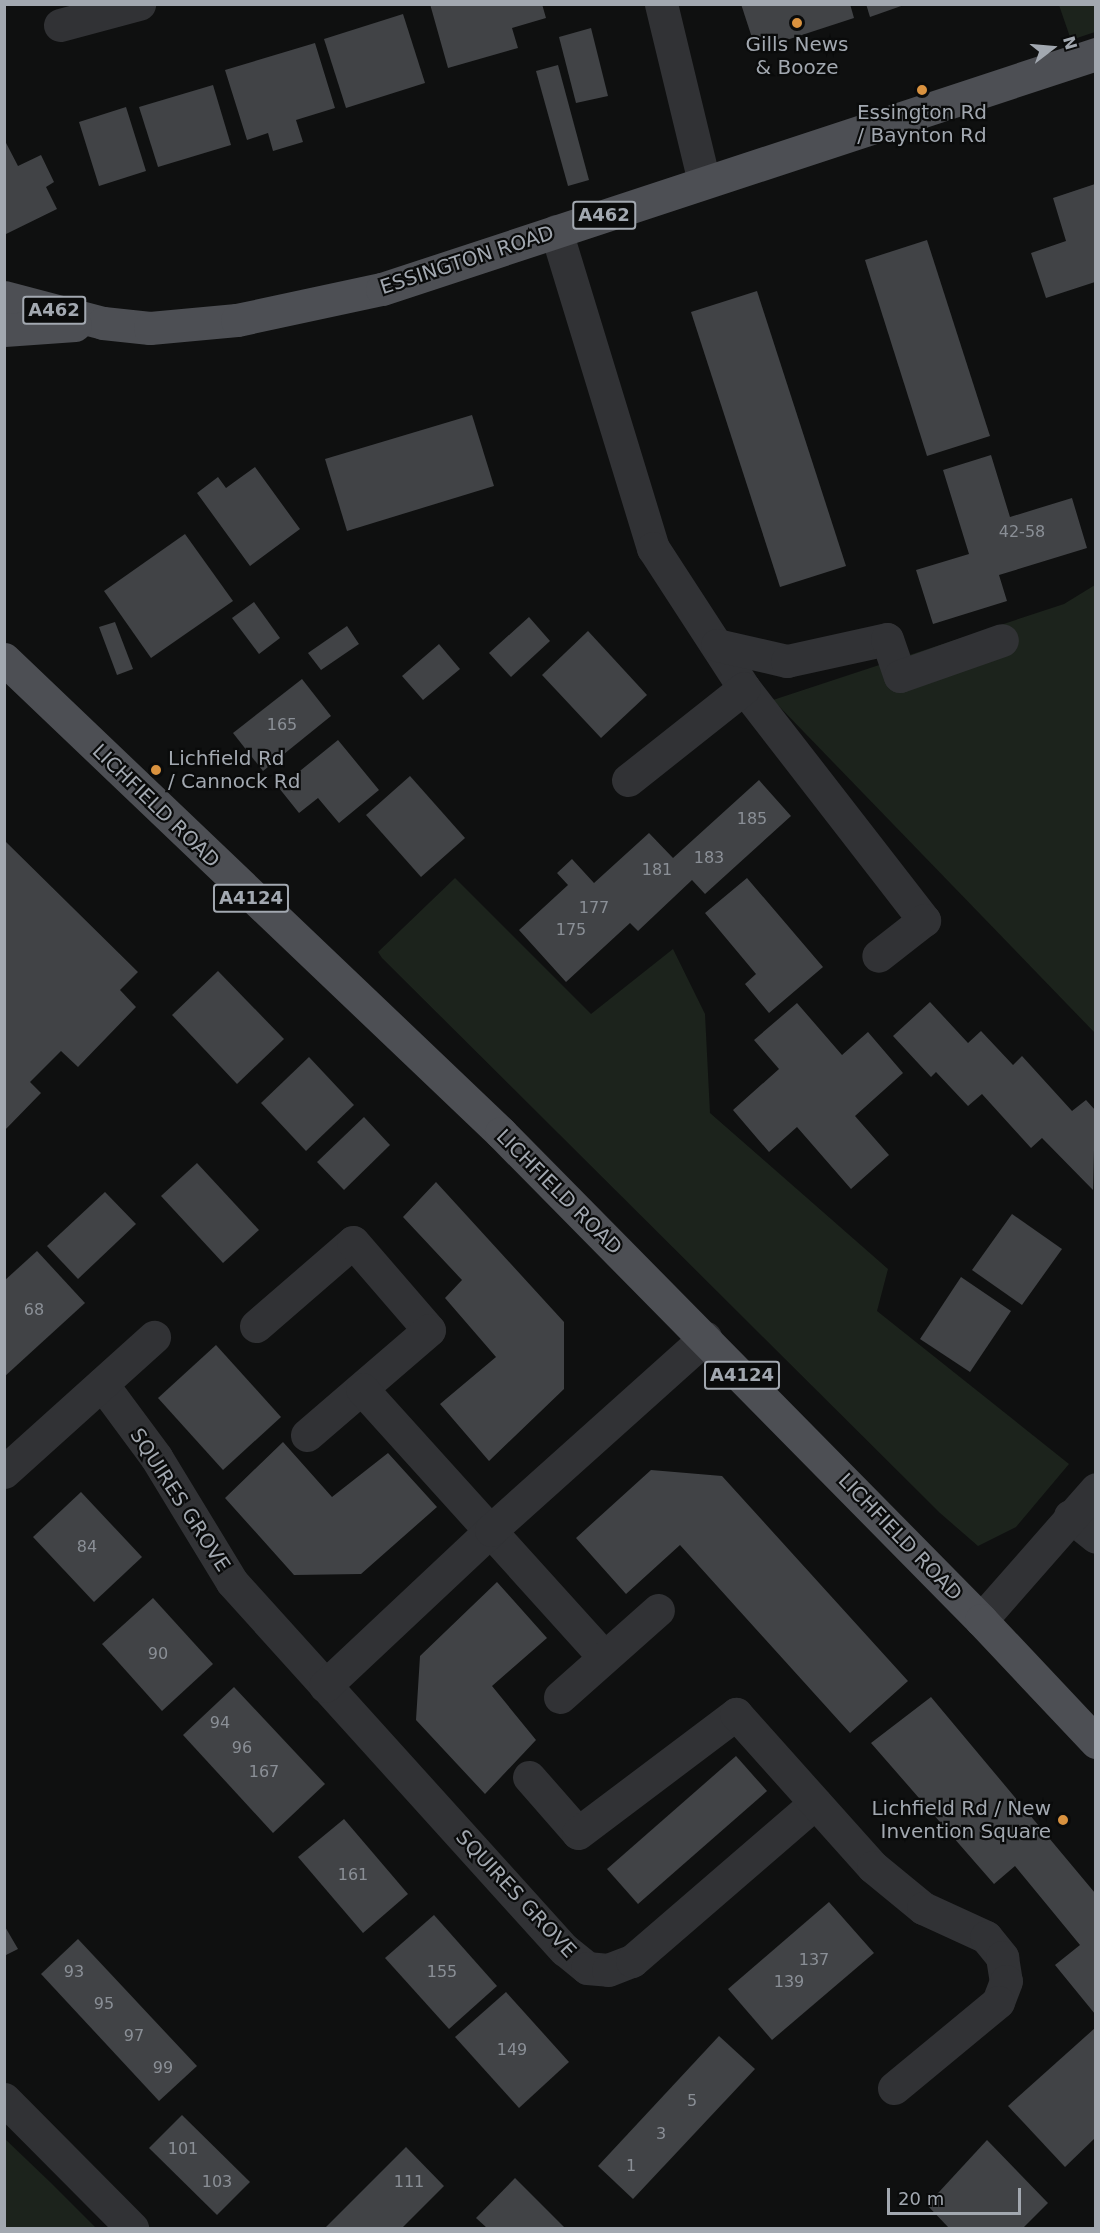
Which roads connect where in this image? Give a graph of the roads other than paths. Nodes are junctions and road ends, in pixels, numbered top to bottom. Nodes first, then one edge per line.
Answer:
1 (139, 4) edge
2 (661, 4) edge
3 (60, 25) dead end
4 (1095, 54) edge
5 (704, 182) junction
6 (556, 231) junction
7 (4, 297) edge
8 (103, 323) junction
9 (4, 330) edge
10 (1002, 640) dead end
11 (717, 645) junction
12 (4, 659) edge
13 (744, 688) junction
14 (628, 780) dead end
15 (879, 956) dead end
16 (256, 1326) dead end
17 (154, 1337) dead end
18 (705, 1338) junction
19 (102, 1384) junction
20 (362, 1389) junction
21 (307, 1435) dead end
22 (4, 1472) edge
23 (1095, 1489) edge
24 (1070, 1516) junction
25 (491, 1530) junction
26 (1095, 1538) edge
27 (658, 1610) dead end
28 (981, 1620) junction
29 (604, 1658) junction
30 (325, 1686) junction
31 (560, 1697) dead end
32 (1095, 1742) edge
33 (529, 1777) dead end
34 (814, 1803) junction
35 (894, 2088) dead end
36 (4, 2099) edge
37 (132, 2229) edge

1 - 3 street
2 - 5 street
4 - 5 main road, ESSINGTON ROAD / A462
5 - 6 main road, ESSINGTON ROAD / A462
6 - 8 main road, ESSINGTON ROAD / A462
6 - 11 street
7 - 8 main road, ESSINGTON ROAD / A462
8 - 9 main road, ESSINGTON ROAD / A462
10 - 11 street
11 - 13 street
12 - 18 main road, LICHFIELD ROAD / A4124
13 - 14 street
13 - 15 street
16 - 20 street
17 - 19 street
18 - 25 street
18 - 28 main road, LICHFIELD ROAD / A4124
19 - 22 street
19 - 30 street, SQUIRES GROVE
20 - 21 street
20 - 25 street
23 - 24 street
24 - 26 street
24 - 28 street
25 - 29 street
25 - 30 street
27 - 29 street
28 - 32 main road, LICHFIELD ROAD / A4124
29 - 31 street
30 - 34 street, SQUIRES GROVE
33 - 34 street
34 - 35 street
36 - 37 street

